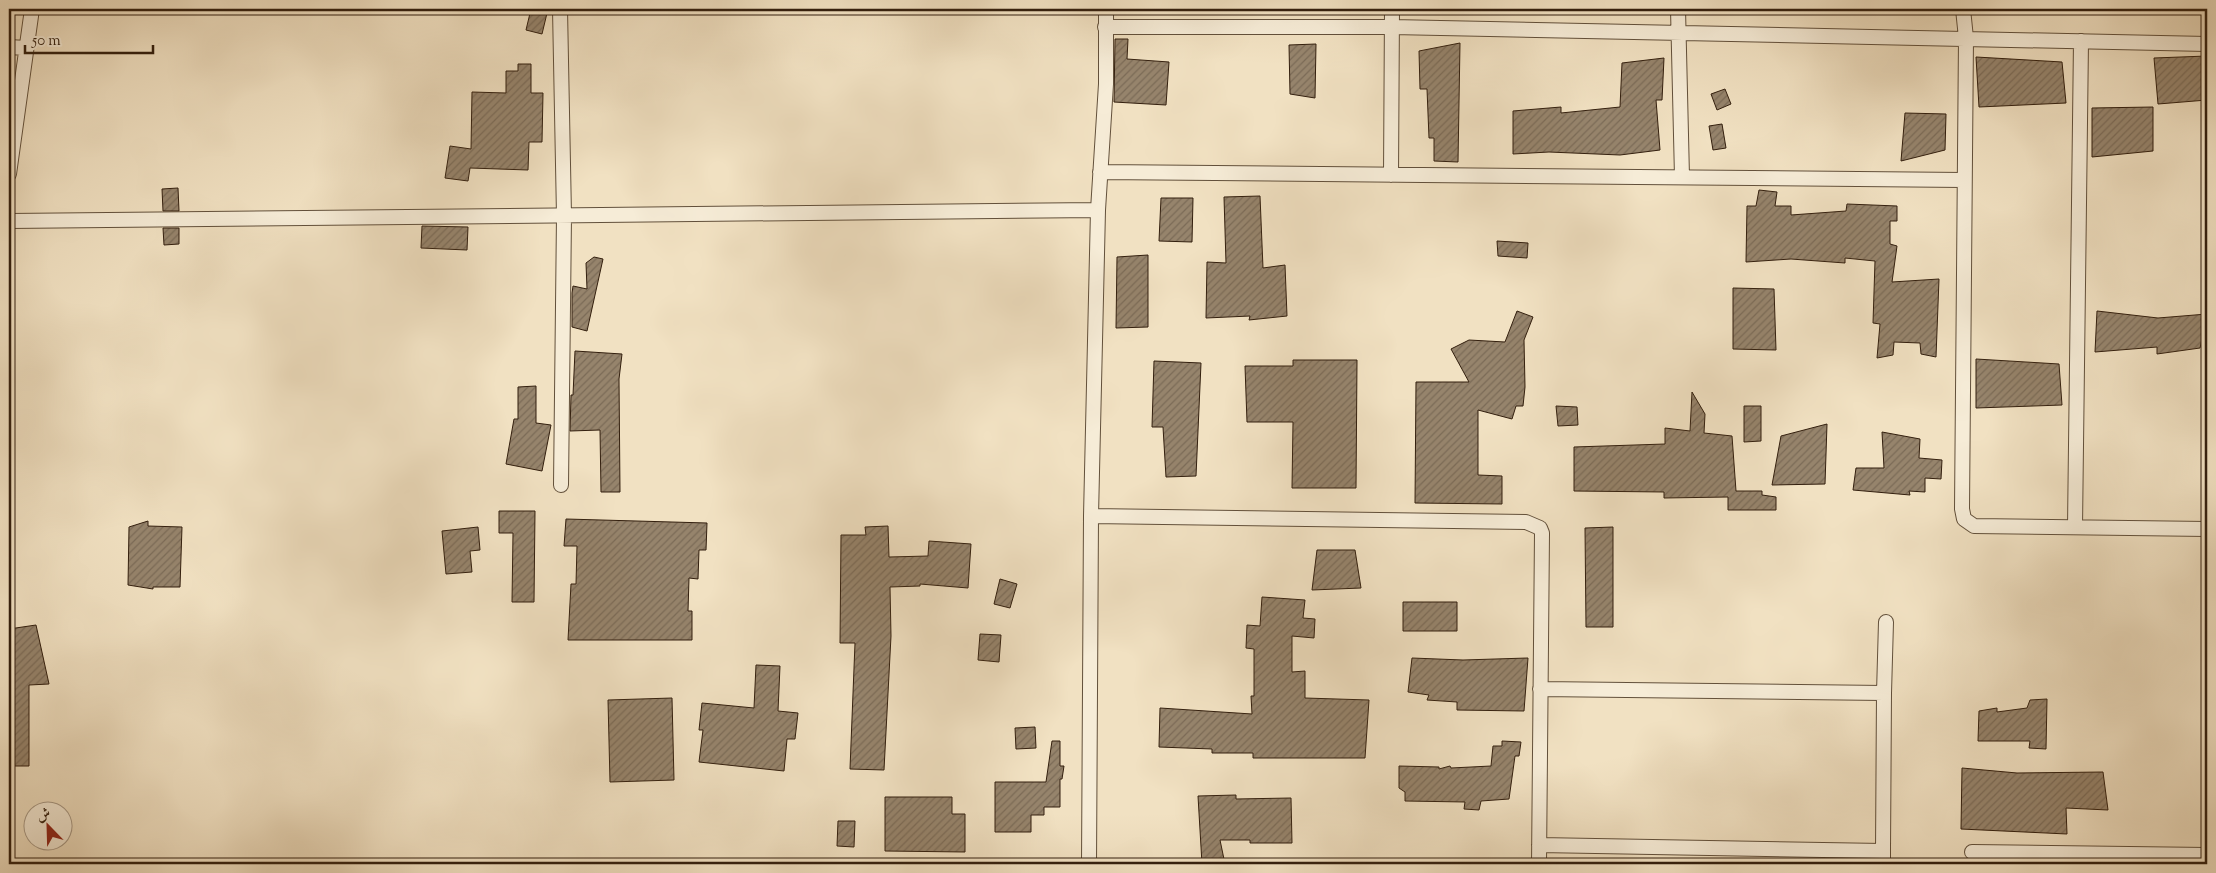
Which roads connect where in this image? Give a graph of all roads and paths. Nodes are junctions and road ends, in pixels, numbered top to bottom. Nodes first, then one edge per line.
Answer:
1 (32, 9) edge
2 (560, 9) edge
3 (1106, 9) edge
4 (1392, 9) edge
5 (1678, 9) edge
6 (1963, 9) edge
7 (1105, 27) junction
8 (1392, 27) junction
9 (1677, 33) junction
10 (1966, 38) junction
11 (2081, 41) junction
12 (2207, 44) edge
13 (9, 47) edge
14 (26, 48) junction
15 (1100, 172) junction
16 (9, 174) edge
17 (1391, 174) junction
18 (1682, 177) junction
19 (1964, 180) junction
20 (1098, 210) junction
21 (564, 216) junction
22 (9, 221) edge
23 (560, 485) dead end
24 (1091, 516) junction
25 (2075, 527) junction
26 (2207, 529) edge
27 (1886, 622) dead end
28 (1540, 689) junction
29 (1884, 693) junction
30 (1539, 845) junction
31 (1972, 852) dead end
32 (2207, 855) edge
33 (1883, 858) edge
34 (1089, 864) edge
35 (1538, 864) edge

1 - 14 street
2 - 21 street
3 - 7 street
4 - 8 street
5 - 9 street
6 - 10 street
7 - 8 street
7 - 15 street
8 - 9 street
8 - 17 street
9 - 10 street
9 - 18 street
10 - 11 street
10 - 19 street
11 - 12 street
11 - 25 street
13 - 14 street
14 - 16 street
15 - 17 street
15 - 20 street
17 - 18 street
18 - 19 street
19 - 25 street
20 - 21 street
20 - 24 street
21 - 22 street
21 - 23 street
24 - 28 street
24 - 34 street
25 - 26 street
27 - 29 street
28 - 29 street
28 - 30 street
29 - 33 street
30 - 33 street
30 - 35 street
31 - 32 street

